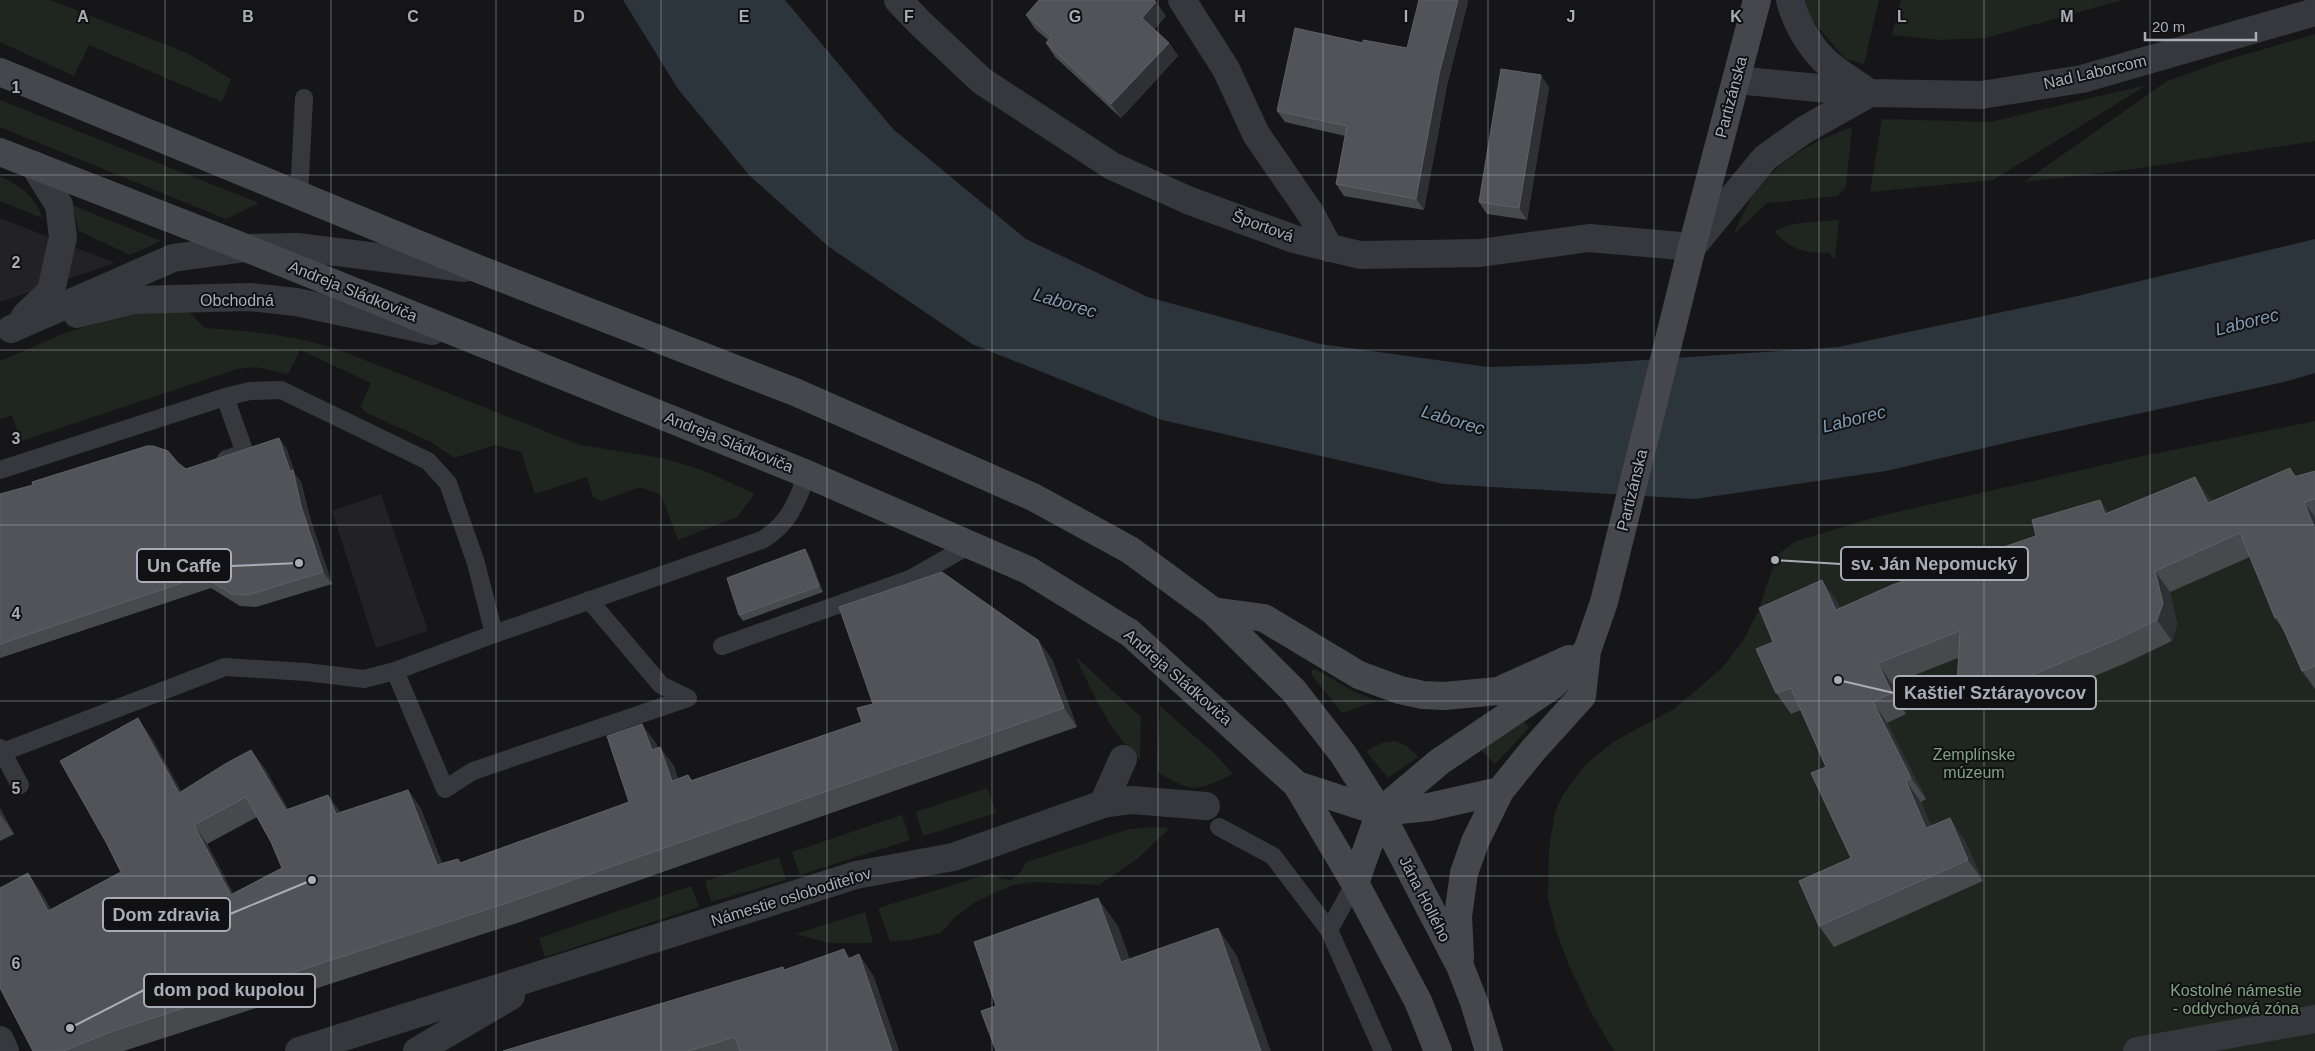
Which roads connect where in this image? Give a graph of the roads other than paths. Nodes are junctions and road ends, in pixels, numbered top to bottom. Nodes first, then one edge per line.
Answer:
1 (898, 0) edge
2 (1182, 0) edge
3 (1757, 0) edge
4 (1790, 0) edge
5 (2315, 12) edge
6 (0, 72) edge
7 (1736, 80) junction
8 (1870, 93) junction
9 (304, 98) dead end
10 (0, 152) edge
11 (34, 165) junction
12 (299, 196) junction
13 (1692, 247) junction
14 (246, 248) junction
15 (1329, 248) junction
16 (481, 270) junction
17 (5, 331) edge
18 (475, 340) junction
19 (225, 397) junction
20 (211, 463) edge
21 (0, 470) edge
22 (807, 474) junction
23 (970, 545) junction
24 (589, 600) junction
25 (1213, 611) junction
26 (494, 634) junction
27 (722, 646) dead end
28 (1587, 651) junction
29 (395, 672) junction
30 (2, 750) edge
31 (1123, 759) dead end
32 (20, 784) dead end
33 (1297, 784) junction
34 (1500, 791) junction
35 (1103, 804) junction
36 (1380, 812) junction
37 (1213, 816) joint
38 (1355, 883) junction
39 (1329, 930) junction
40 (1460, 966) junction
41 (566, 967) junction
42 (2315, 1019) edge
43 (0, 1040) edge
44 (6, 1051) edge
45 (299, 1051) edge
46 (417, 1051) edge
47 (1383, 1051) edge
48 (1438, 1051) edge
49 (1489, 1051) edge
50 (2137, 1051) edge

1 - 15 street, Športová
2 - 15 street
3 - 7 street, Partizánska
4 - 8 street
5 - 8 street, Nad Laborcom
6 - 12 street
7 - 8 street, Nad Laborcom
7 - 13 street, Partizánska
8 - 13 street
9 - 12 lane
10 - 11 street, Andreja Sládkoviča
11 - 14 street, Andreja Sládkoviča
11 - 17 street
12 - 16 street
13 - 15 street, Športová
13 - 28 street, Partizánska
14 - 16 street
14 - 17 street
14 - 18 street, Andreja Sládkoviča
16 - 25 street
17 - 18 street, Obchodná
18 - 22 street, Andreja Sládkoviča
19 - 20 lane
19 - 21 lane
19 - 26 lane
22 - 23 street, Andreja Sládkoviča
22 - 24 lane
23 - 27 lane
23 - 33 street, Andreja Sládkoviča
24 - 26 lane
24 - 29 lane
25 - 28 street
25 - 36 street, Jána Hollého
26 - 29 lane
28 - 34 street
28 - 36 street, Partizánska
29 - 30 lane
30 - 32 lane
31 - 35 street
33 - 36 street
33 - 38 street, Andreja Sládkoviča
34 - 36 street
34 - 40 street
35 - 37 street, Námestie osloboditeľov
35 - 41 street, Námestie osloboditeľov
36 - 38 street
36 - 40 street, Jána Hollého
37 - 39 lane
38 - 39 lane
38 - 48 street
39 - 47 lane
40 - 49 street, Jána Hollého
41 - 45 street, Námestie osloboditeľov
41 - 46 street, Námestie osloboditeľov
42 - 50 street
43 - 44 street

